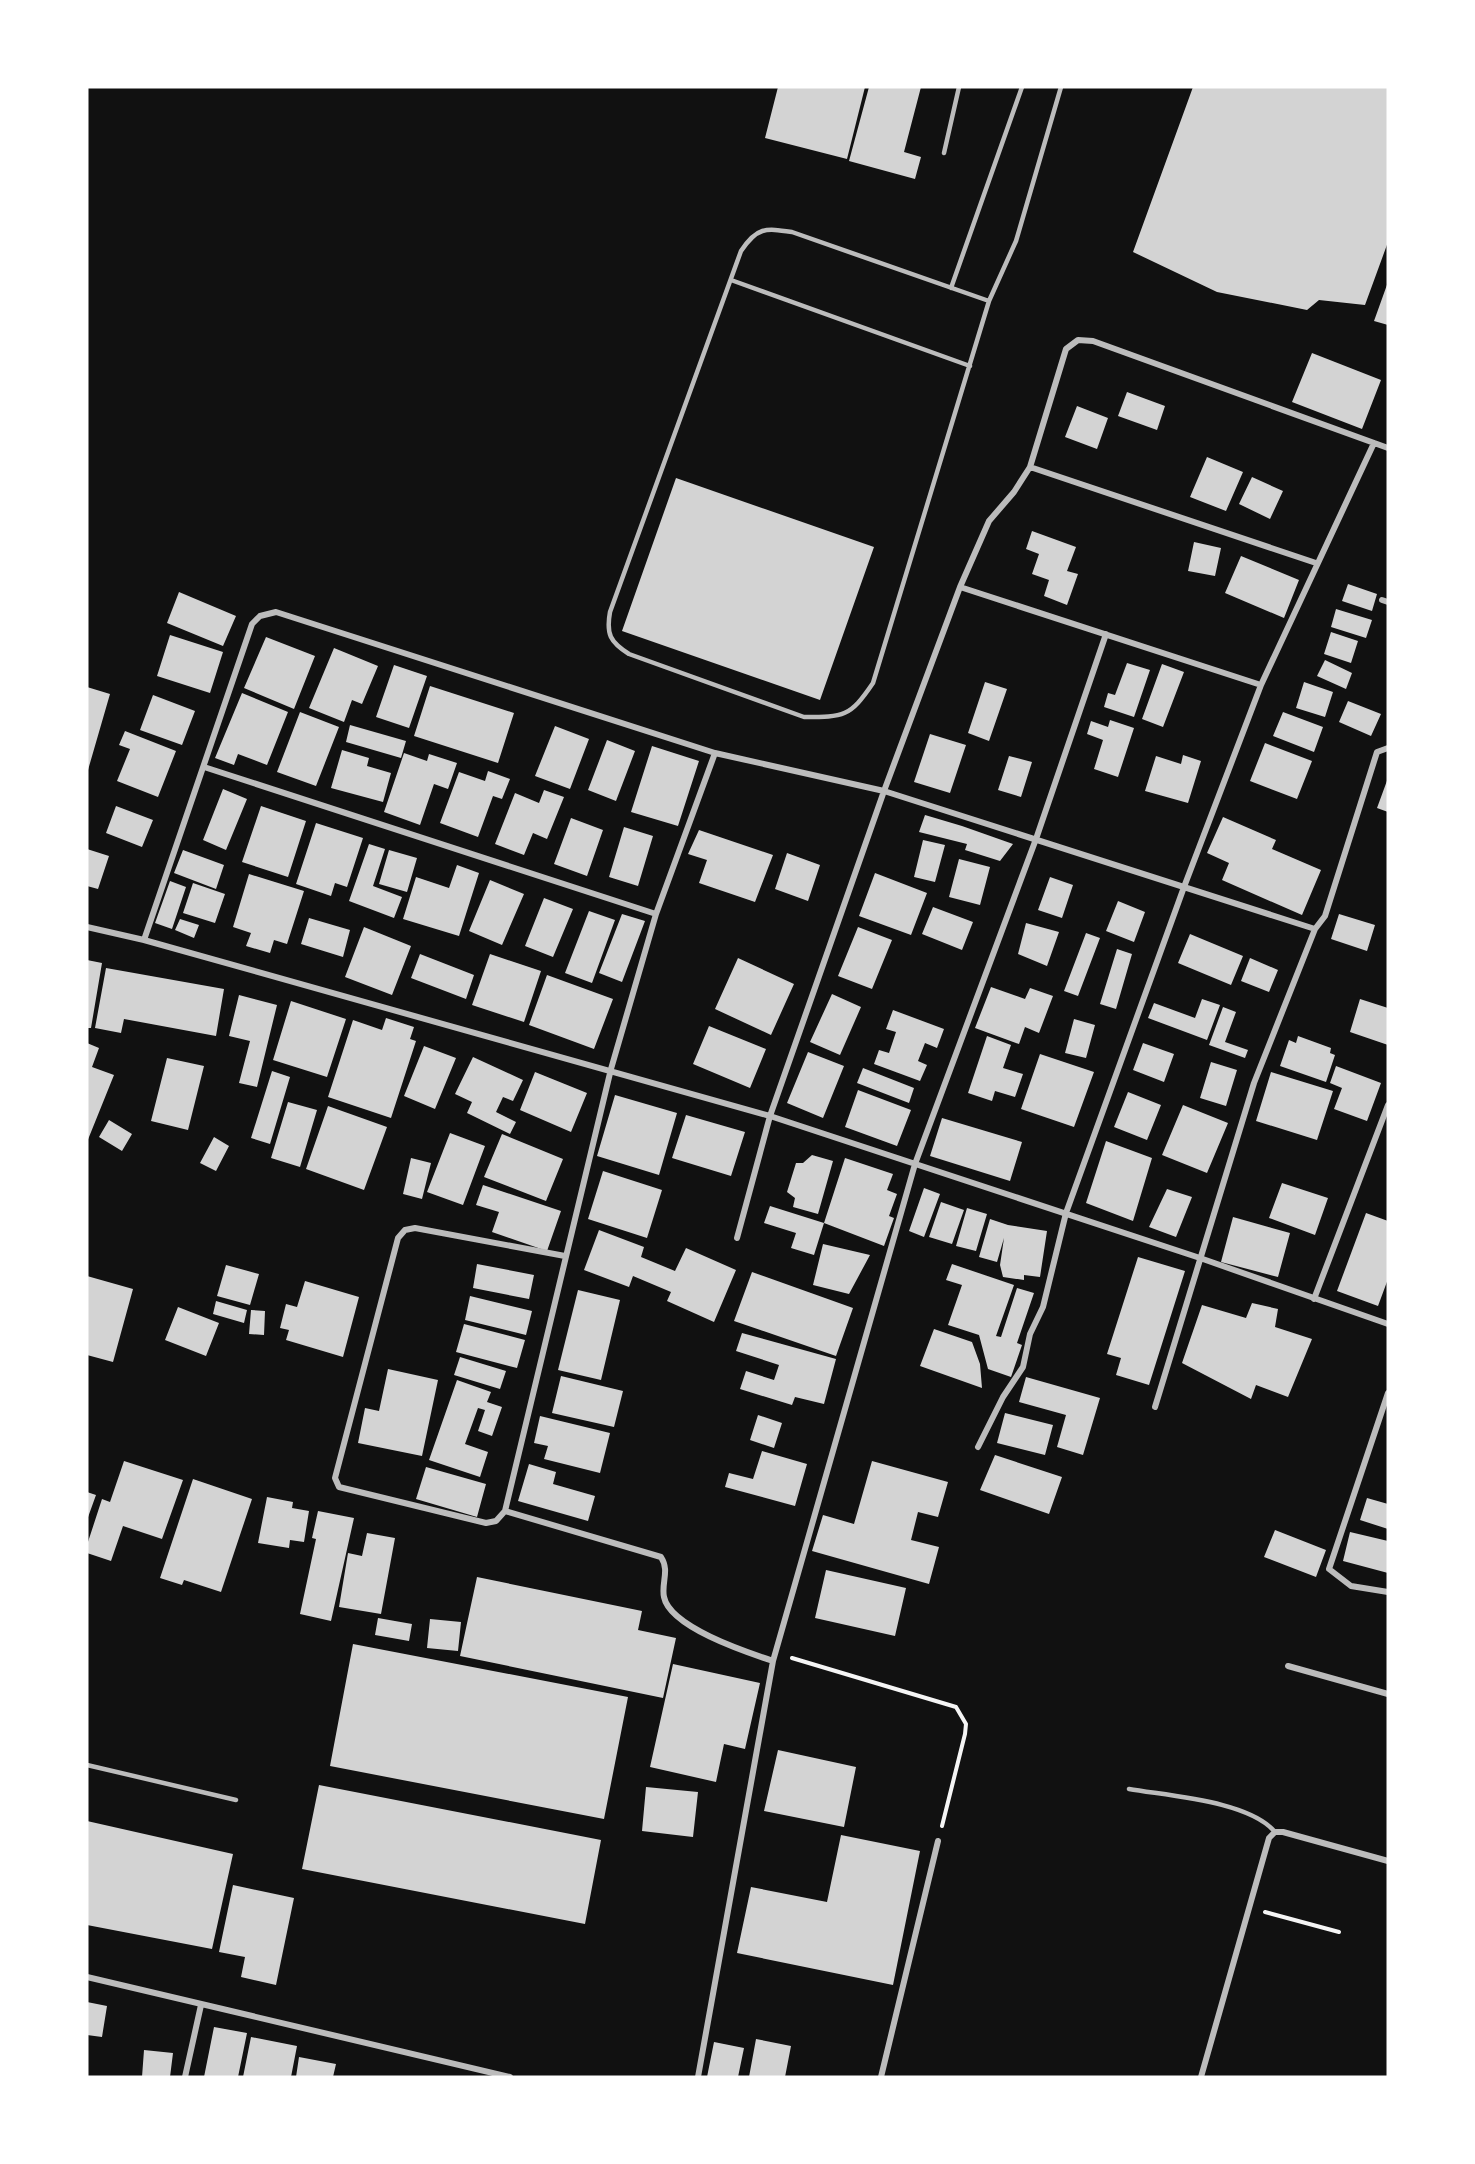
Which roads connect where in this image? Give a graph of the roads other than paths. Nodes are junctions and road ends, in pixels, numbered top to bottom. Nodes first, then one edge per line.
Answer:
1 (959, 87) edge
2 (1022, 87) edge
3 (1061, 87) edge
4 (944, 153) dead end
5 (731, 280) junction
6 (951, 288) junction
7 (989, 301) junction
8 (970, 366) junction
9 (1374, 443) junction
10 (1388, 448) edge
11 (1030, 467) junction
12 (1316, 563) junction
13 (960, 587) junction
14 (1106, 634) junction
15 (1261, 685) junction
16 (1388, 748) edge
17 (1377, 752) junction
18 (715, 753) junction
19 (1388, 753) edge
20 (204, 767) junction
21 (884, 791) junction
22 (1036, 839) junction
23 (1184, 887) junction
24 (656, 914) junction
25 (87, 927) edge
26 (1315, 929) junction
27 (144, 940) junction
28 (611, 1069) junction
29 (1388, 1105) edge
30 (770, 1116) junction
31 (915, 1164) junction
32 (1066, 1213) junction
33 (737, 1238) dead end
34 (565, 1256) junction
35 (1200, 1258) junction
36 (1314, 1299) junction
37 (1388, 1324) edge
38 (1388, 1393) edge
39 (1155, 1407) dead end
40 (978, 1447) dead end
41 (505, 1511) junction
42 (1388, 1592) edge
43 (773, 1661) junction
44 (1288, 1666) dead end
45 (1388, 1694) edge
46 (87, 1765) edge
47 (1129, 1789) dead end
48 (236, 1800) dead end
49 (1275, 1832) junction
50 (938, 1841) road end
51 (1388, 1861) edge
52 (87, 1977) edge
53 (201, 2005) junction
54 (185, 2077) edge
55 (510, 2077) edge
56 (698, 2077) edge
57 (881, 2077) edge
58 (1200, 2077) edge

1 - 4 lane
2 - 6 lane
3 - 7 lane
5 - 6 lane
5 - 8 lane
5 - 8 lane
6 - 7 lane
7 - 8 lane
9 - 10 street
9 - 11 street
9 - 12 street
11 - 12 street
11 - 13 street
12 - 15 street
13 - 14 street
13 - 21 street
14 - 15 street
14 - 22 street
15 - 23 street
16 - 17 street
17 - 19 street
17 - 26 street
18 - 20 street
18 - 21 street
18 - 24 street
20 - 24 street
20 - 27 street
21 - 22 street
21 - 30 street
22 - 23 street
22 - 31 street
23 - 26 street
23 - 32 street
24 - 28 street
25 - 27 street
26 - 35 street
27 - 28 street
28 - 30 street
28 - 34 street
29 - 36 street
30 - 31 street
30 - 33 street
31 - 32 street
31 - 43 street
32 - 35 street
32 - 40 street
34 - 41 street
34 - 41 street
35 - 36 street
35 - 39 street
36 - 37 street
38 - 42 street
41 - 43 street
43 - 56 street
44 - 45 street
46 - 48 lane
47 - 49 lane
49 - 51 street
49 - 58 street
50 - 57 street
52 - 53 street
53 - 54 street
53 - 55 street

